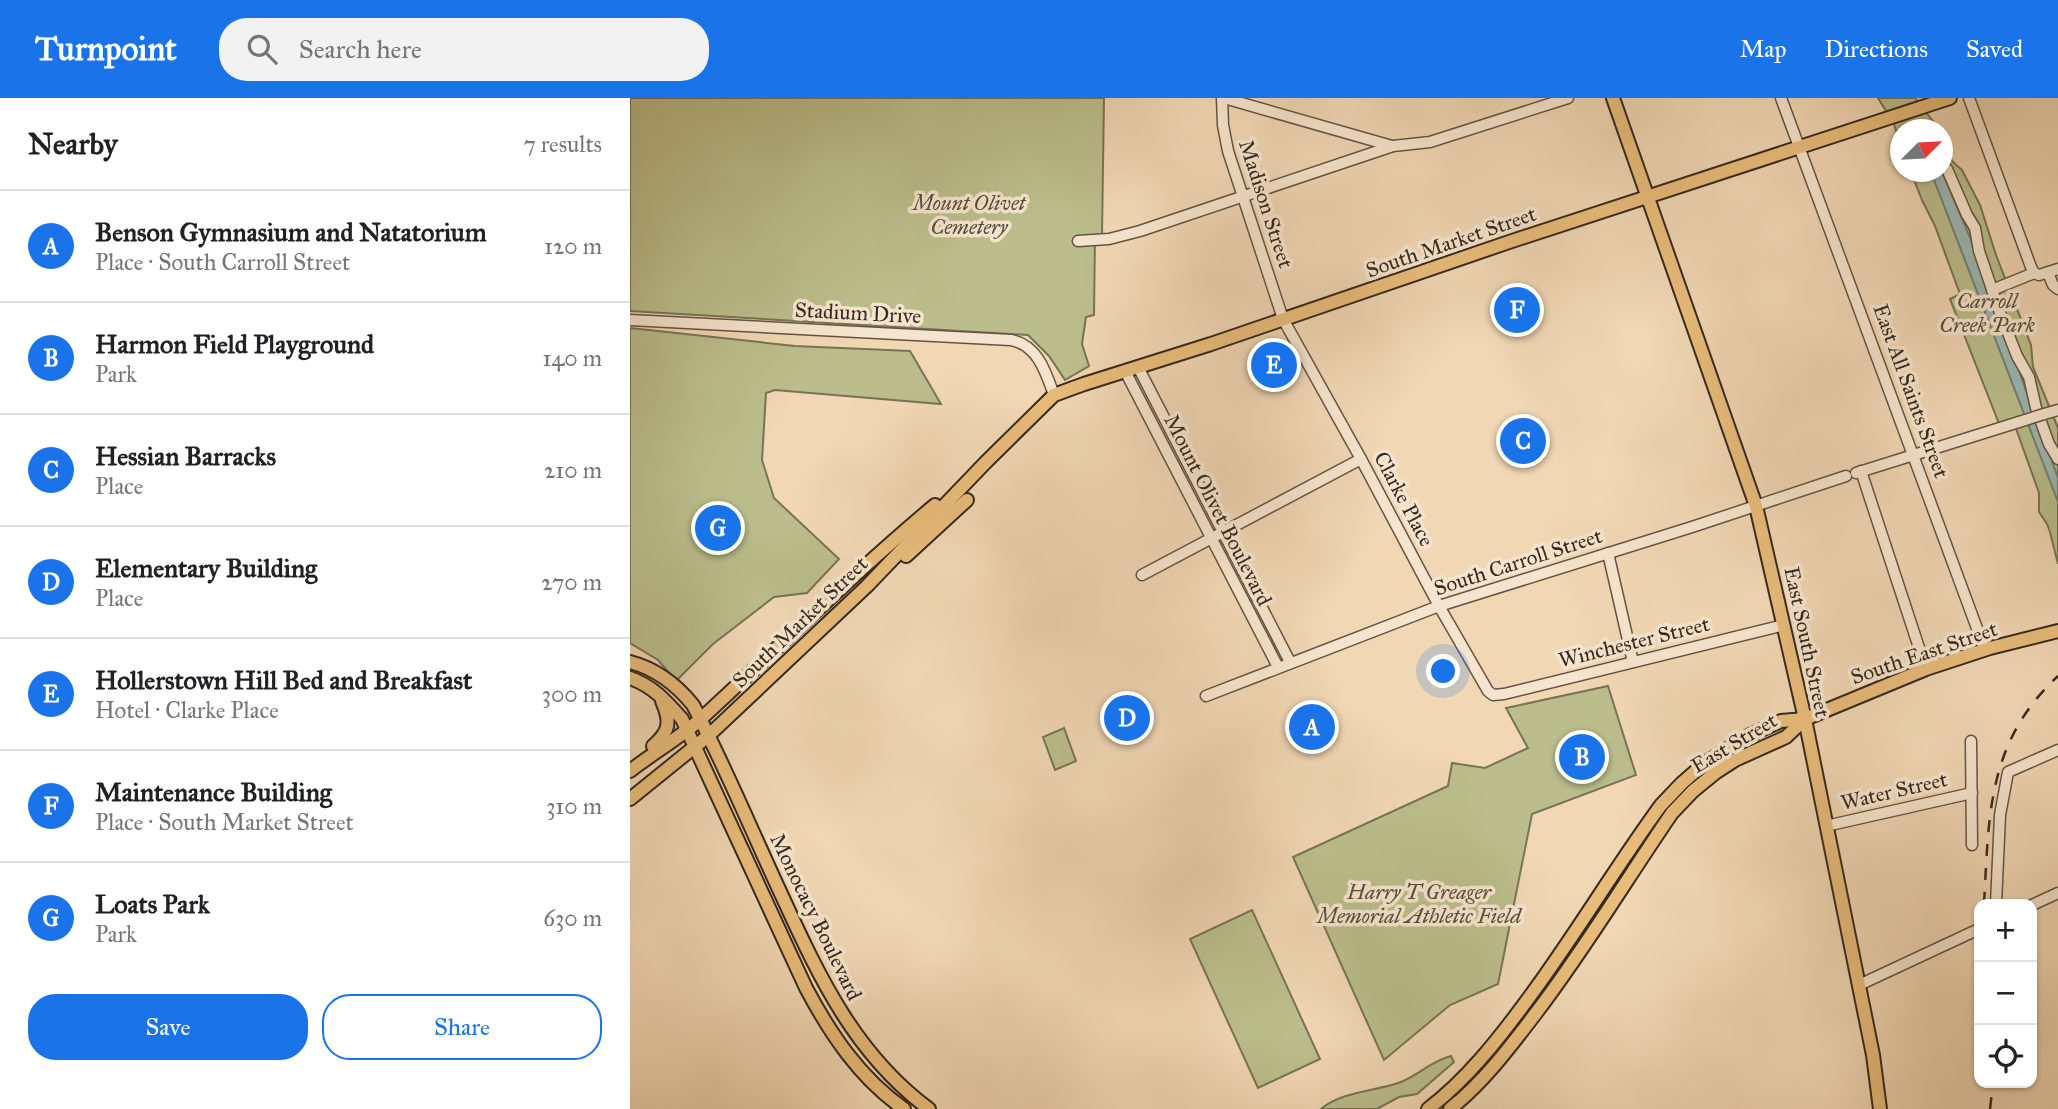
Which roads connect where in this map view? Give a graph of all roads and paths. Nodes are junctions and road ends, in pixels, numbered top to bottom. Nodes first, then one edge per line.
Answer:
1 (1223, 98) edge
2 (1568, 98) edge
3 (1613, 98) edge
4 (1782, 98) edge
5 (1969, 98) edge
6 (1943, 99) edge
7 (1393, 146) junction
8 (1800, 147) junction
9 (1953, 182) edge
10 (1242, 196) junction
11 (1648, 197) junction
12 (1078, 241) dead end
13 (2053, 271) edge
14 (2034, 273) junction
15 (2058, 289) edge
16 (1992, 290) junction
17 (1283, 319) junction
18 (630, 320) edge
19 (1138, 367) junction
20 (1125, 371) junction
21 (1054, 395) junction
22 (2058, 410) edge
23 (1915, 454) junction
24 (1361, 459) junction
25 (2058, 459) edge
26 (986, 462) junction
27 (1861, 471) junction
28 (967, 500) dead end
29 (1756, 506) junction
30 (1222, 532) junction
31 (1211, 537) junction
32 (1608, 553) junction
33 (1142, 575) dead end
34 (867, 586) junction
35 (1439, 606) junction
36 (1784, 625) junction
37 (2058, 631) edge
38 (1985, 650) junction
39 (630, 662) edge
40 (1290, 662) junction
41 (1633, 662) junction
42 (1278, 667) junction
43 (1926, 668) junction
44 (630, 678) edge
45 (660, 694) junction
46 (1493, 695) joint
47 (1206, 696) dead end
48 (701, 719) junction
49 (1805, 719) junction
50 (688, 729) junction
51 (708, 736) junction
52 (1971, 741) dead end
53 (696, 746) junction
54 (2055, 751) edge
55 (2058, 764) edge
56 (631, 770) edge
57 (1972, 793) junction
58 (630, 799) edge
59 (1826, 826) junction
60 (1972, 845) dead end
61 (2058, 893) edge
62 (1996, 899) edge
63 (2037, 903) edge
64 (771, 912) junction
65 (1974, 931) edge
66 (801, 937) junction
67 (1859, 985) junction
68 (904, 1109) edge
69 (929, 1109) edge
70 (1428, 1109) edge
71 (1450, 1109) edge
72 (1880, 1109) edge

1 - 7 street
1 - 10 street, Madison Street
2 - 7 street
3 - 11 main road, East South Street
4 - 8 street, East All Saints Street
5 - 14 street
6 - 8 main road, South Market Street
7 - 10 street
8 - 11 main road, South Market Street
8 - 23 street, East All Saints Street
9 - 16 street
10 - 12 street
10 - 17 street, Madison Street
11 - 17 main road, South Market Street
11 - 29 main road, East South Street
13 - 14 street
13 - 15 street
14 - 16 street
16 - 25 street
17 - 19 main road, South Market Street
17 - 24 street, Clarke Place
18 - 21 street, Stadium Drive
19 - 20 main road, South Market Street
19 - 30 street, Mount Olivet Boulevard
20 - 21 main road, South Market Street
20 - 31 street, Mount Olivet Boulevard
21 - 26 main road, South Market Street
22 - 23 street, South Carroll Street, bridge
23 - 27 street, South Carroll Street
23 - 38 street, East All Saints Street
24 - 30 street
24 - 35 street, Clarke Place
26 - 34 main road, South Market Street
26 - 48 main road, South Market Street
27 - 29 street, South Carroll Street
27 - 43 street
28 - 34 main road
29 - 32 street, South Carroll Street
29 - 36 main road, East South Street
30 - 31 street
30 - 40 street, Mount Olivet Boulevard
31 - 33 street
31 - 42 street, Mount Olivet Boulevard
32 - 35 street, South Carroll Street
32 - 41 street
34 - 51 main road, South Market Street
35 - 40 street, South Carroll Street
35 - 46 street, Clarke Place
36 - 41 street, Winchester Street
36 - 49 main road, East South Street
37 - 38 main road, South East Street
38 - 43 main road, South East Street
39 - 48 main road, Monocacy Boulevard
40 - 42 street, South Carroll Street
41 - 46 street, Winchester Street
42 - 47 street, South Carroll Street
43 - 49 main road, South East Street
44 - 45 main road
45 - 50 main road, Monocacy Boulevard
45 - 56 main road
48 - 50 main road, South Market Street
48 - 51 main road, Monocacy Boulevard
49 - 59 main road, East South Street
49 - 70 main road, East Street
49 - 71 main road, East Street
50 - 53 main road, Monocacy Boulevard
50 - 56 main road, South Market Street
51 - 53 main road, South Market Street
51 - 66 main road, Monocacy Boulevard
52 - 57 street
53 - 58 main road, South Market Street
53 - 64 main road, Monocacy Boulevard
54 - 55 street
54 - 62 street
57 - 59 street, Water Street
57 - 60 street
59 - 67 main road, East South Street
61 - 63 street
64 - 66 main road
64 - 68 main road, Monocacy Boulevard
65 - 67 street
66 - 69 main road, Monocacy Boulevard
67 - 72 main road, East South Street

